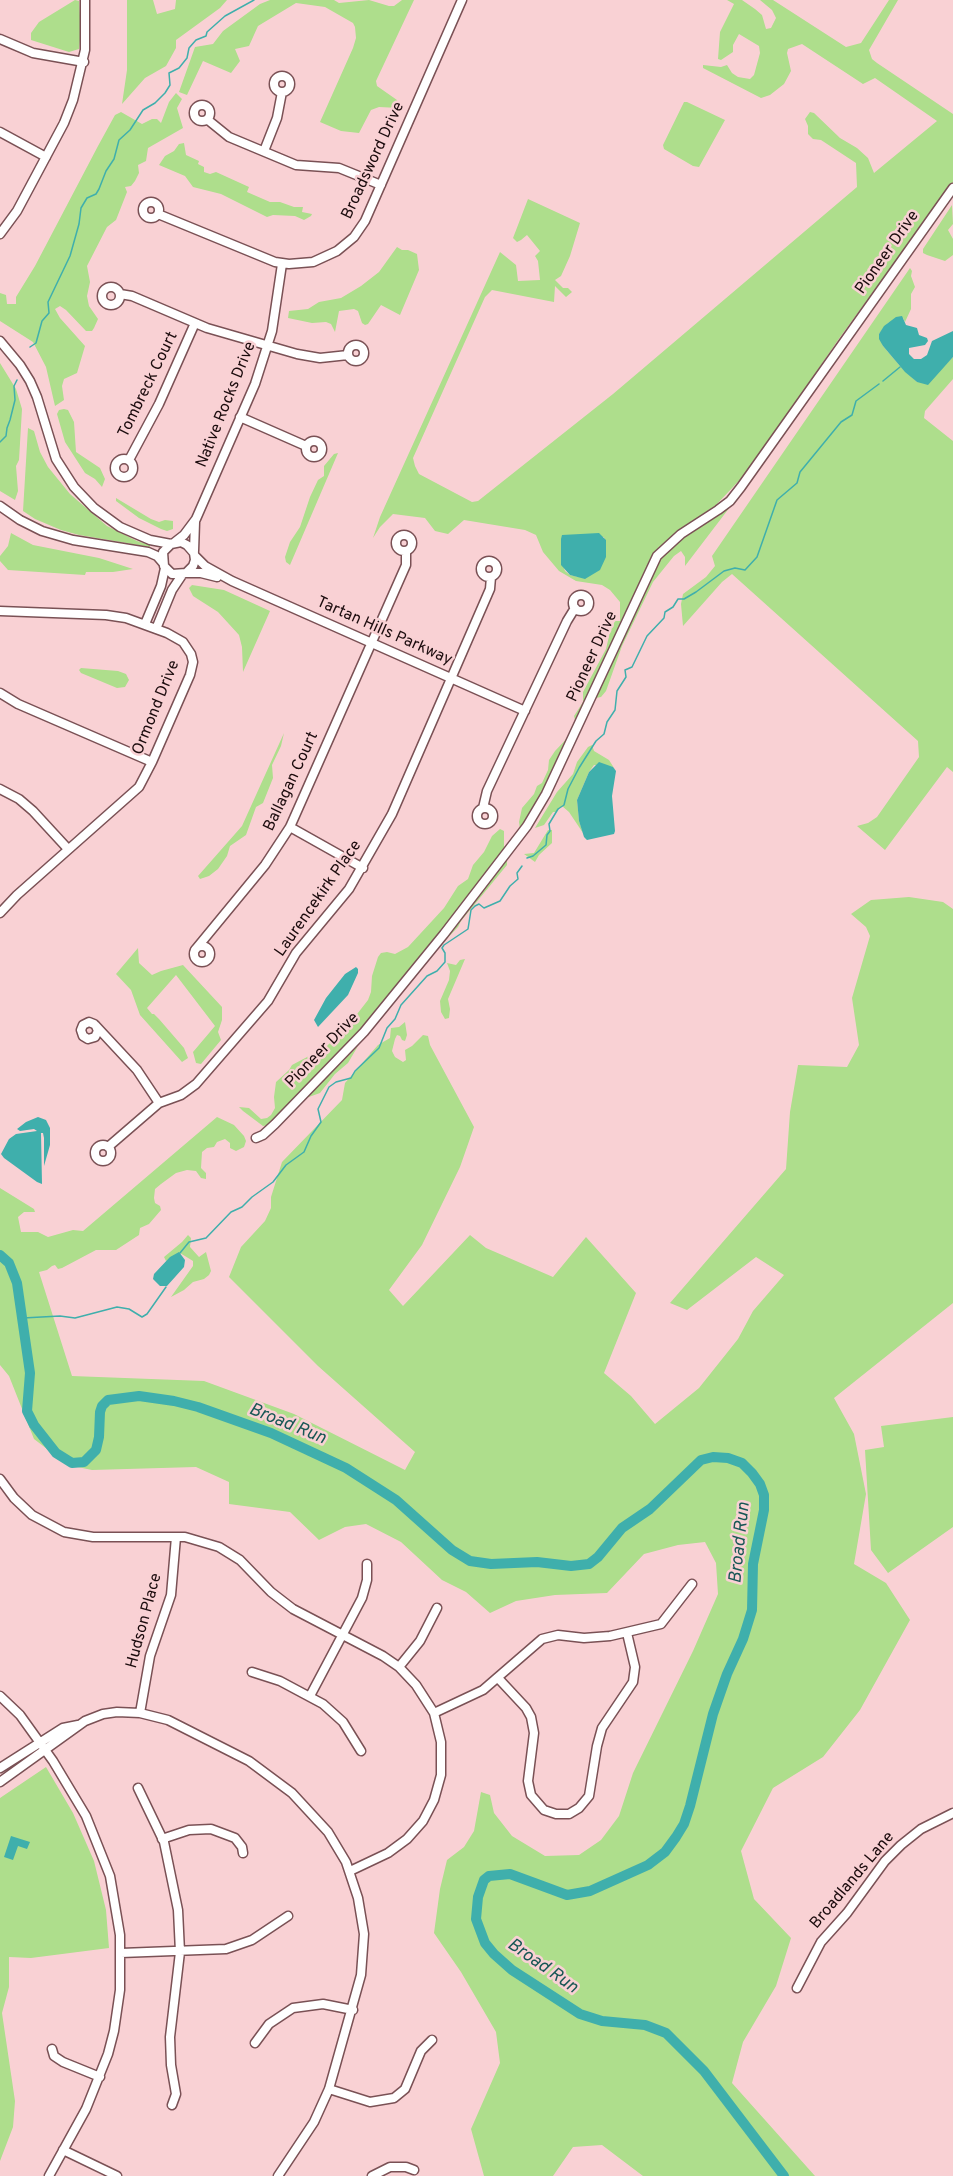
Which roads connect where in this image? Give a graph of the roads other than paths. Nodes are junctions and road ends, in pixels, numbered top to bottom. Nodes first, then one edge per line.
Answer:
1 (85, 0) edge
2 (462, 0) edge
3 (0, 39) edge
4 (84, 62) junction
5 (282, 92) dead end
6 (208, 120) dead end
7 (0, 132) edge
8 (264, 151) junction
9 (46, 157) junction
10 (381, 185) junction
11 (953, 188) edge
12 (158, 214) dead end
13 (0, 234) edge
14 (282, 264) junction
15 (120, 294) dead end
16 (195, 323) junction
17 (0, 342) edge
18 (268, 346) junction
19 (348, 355) dead end
20 (240, 417) junction
21 (306, 446) dead end
22 (129, 460) dead end
23 (0, 506) edge
24 (196, 519) junction
25 (173, 543) junction
26 (406, 551) dead end
27 (194, 554) junction
28 (164, 566) junction
29 (184, 574) junction
30 (491, 576) dead end
31 (231, 581) junction
32 (575, 608) dead end
33 (0, 611) edge
34 (145, 624) junction
35 (156, 629) junction
36 (372, 643) junction
37 (452, 678) junction
38 (0, 693) edge
39 (525, 711) junction
40 (152, 762) junction
41 (0, 789) edge
42 (483, 808) dead end
43 (290, 827) junction
44 (68, 849) junction
45 (363, 868) junction
46 (1, 909) edge
47 (195, 950) dead end
48 (96, 1026) dead end
49 (159, 1103) junction
50 (256, 1138) dead end
51 (108, 1147) dead end
52 (0, 1479) edge
53 (177, 1537) junction
54 (367, 1564) dead end
55 (692, 1584) dead end
56 (437, 1608) dead end
57 (627, 1633) junction
58 (343, 1635) junction
59 (399, 1667) junction
60 (252, 1672) dead end
61 (498, 1678) junction
62 (0, 1696) edge
63 (310, 1696) junction
64 (141, 1713) junction
65 (434, 1713) junction
66 (78, 1725) junction
67 (40, 1742) junction
68 (46, 1750) junction
69 (361, 1751) dead end
70 (0, 1768) edge
71 (0, 1782) edge
72 (138, 1788) dead end
73 (953, 1813) edge
74 (162, 1839) junction
75 (243, 1853) dead end
76 (350, 1871) junction
77 (288, 1916) dead end
78 (180, 1952) junction
79 (121, 1953) junction
80 (797, 1988) dead end
81 (353, 2010) junction
82 (432, 2040) dead end
83 (255, 2043) dead end
84 (52, 2049) dead end
85 (100, 2077) junction
86 (329, 2089) junction
87 (172, 2105) dead end
88 (63, 2150) junction
89 (414, 2170) dead end
90 (49, 2176) edge
91 (117, 2176) edge
92 (278, 2176) edge
93 (372, 2176) edge

1 - 4 street
2 - 10 street, Broadsword Drive
3 - 4 street
4 - 9 street
5 - 8 street
6 - 8 street
7 - 9 street
8 - 10 street
9 - 13 street
10 - 14 street, Broadsword Drive
11 - 50 street, Pioneer Drive
12 - 14 street, Broadsword Drive
14 - 18 street, Native Rocks Drive
15 - 16 street
16 - 18 street
16 - 22 street, Tombreck Court
17 - 25 street, Tartan Hills Parkway
18 - 19 street
18 - 20 street, Native Rocks Drive
20 - 21 street
20 - 24 street, Native Rocks Drive
23 - 28 street, Tartan Hills Parkway
24 - 25 street, Native Rocks Drive
24 - 27 street, Native Rocks Drive
25 - 27 street, Tartan Hills Parkway
25 - 28 street
26 - 36 street, Ballagan Court
27 - 29 street
27 - 31 street, Tartan Hills Parkway
28 - 29 street, Tartan Hills Parkway
28 - 34 street
29 - 31 street, Tartan Hills Parkway
29 - 35 street
30 - 37 street, Laurencekirk Place
31 - 36 street, Tartan Hills Parkway
32 - 39 street
33 - 34 street, Ormond Drive
34 - 35 street, Ormond Drive
35 - 40 street, Ormond Drive
36 - 37 street, Tartan Hills Parkway
36 - 43 street, Ballagan Court
37 - 39 street, Tartan Hills Parkway
37 - 45 street, Laurencekirk Place
38 - 40 street
39 - 42 street
40 - 44 street, Ormond Drive
41 - 44 street
43 - 45 street
43 - 47 street, Ballagan Court
44 - 46 street, Ormond Drive
45 - 49 street, Laurencekirk Place
48 - 49 street
49 - 51 street, Laurencekirk Place
52 - 53 street
53 - 58 street
53 - 64 street, Hudson Place
54 - 58 street
55 - 57 street
56 - 59 street
57 - 61 street
57 - 61 street
58 - 59 street
58 - 63 street
59 - 65 street
60 - 63 street
61 - 65 street
62 - 67 street
63 - 69 street
64 - 66 street
64 - 76 street
65 - 76 street
66 - 67 street
66 - 68 street
67 - 68 street
67 - 70 street
68 - 71 street
68 - 79 street
72 - 74 street
73 - 80 street, Broadlands Lane
74 - 75 street
74 - 78 street
76 - 81 street
77 - 78 street
78 - 79 street
78 - 87 street
79 - 85 street
81 - 83 street
81 - 86 street
82 - 86 street
84 - 85 street
85 - 88 street
86 - 92 street
88 - 90 street
88 - 91 street
89 - 93 street

